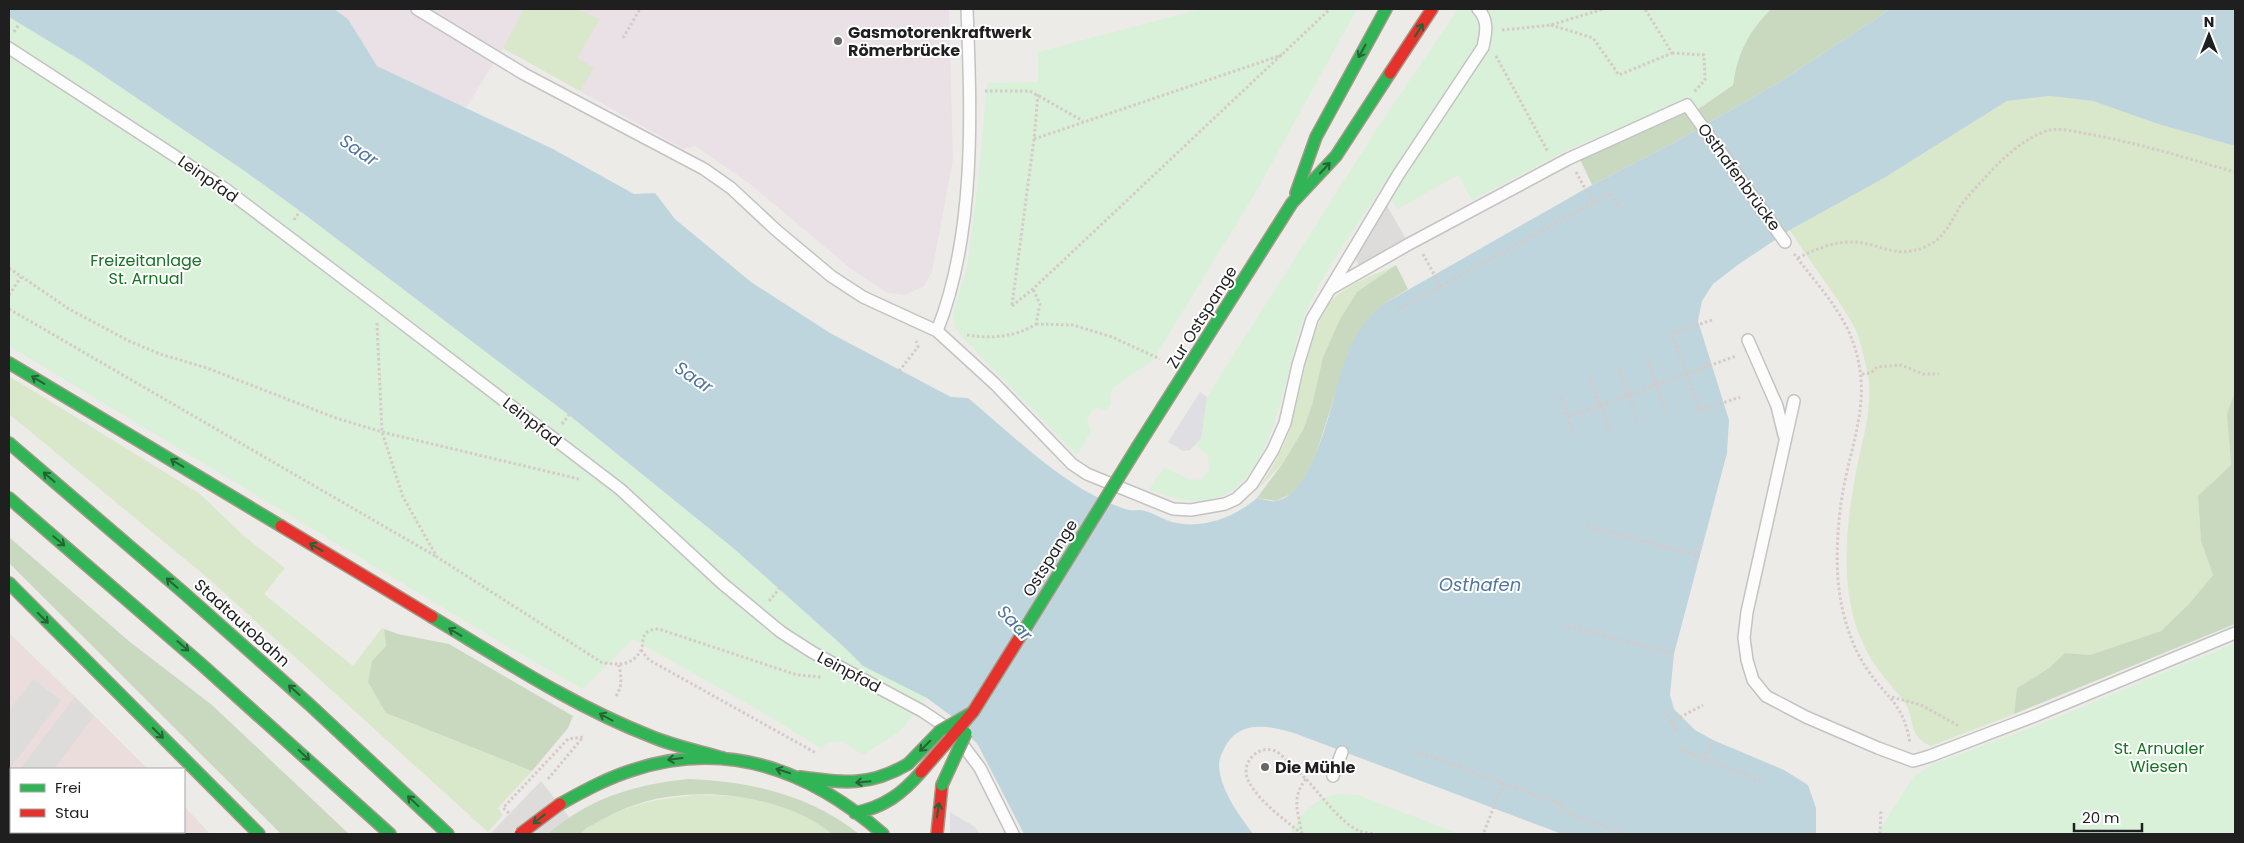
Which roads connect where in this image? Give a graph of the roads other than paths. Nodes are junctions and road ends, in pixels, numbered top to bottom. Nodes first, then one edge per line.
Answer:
1 (418, 9) edge
2 (966, 9) edge
3 (1386, 9) edge
4 (1432, 9) edge
5 (1478, 9) edge
6 (9, 48) edge
7 (1292, 203) junction
8 (1785, 242) road end
9 (1329, 290) junction
10 (937, 330) junction
11 (1748, 340) dead end
12 (9, 363) edge
13 (1794, 401) dead end
14 (9, 443) edge
15 (1785, 445) junction
16 (1138, 446) joint
17 (9, 498) edge
18 (9, 583) edge
19 (2235, 633) edge
20 (972, 712) junction
21 (1342, 752) dead end
22 (723, 758) junction
23 (1333, 776) dead end
24 (800, 777) junction
25 (855, 813) junction
26 (259, 834) edge
27 (390, 834) edge
28 (448, 834) edge
29 (520, 834) edge
30 (883, 834) edge
31 (937, 834) edge
32 (1013, 834) edge

1 - 10 lane
2 - 10 lane
3 -> 7 main road, Zur Ostspange
7 -> 4 main road, Zur Ostspange
5 - 9 lane
6 - 32 lane, Leinpfad
7 - 16 main road, Zur Ostspange
8 - 9 lane, Osthafenbrücke
9 - 10 lane
11 - 15 lane
22 -> 12 main road
13 - 15 lane
28 -> 14 main road, Stadtautobahn
15 - 19 lane
16 - 20 main road, Ostspange, bridge
17 -> 27 main road
18 -> 26 main road
20 -> 24 main road, bridge
20 - 25 main road, bridge
31 -> 20 main road, bridge
21 - 23 lane
24 -> 22 main road
22 -> 29 main road, bridge
24 - 25 main road
25 - 30 main road

